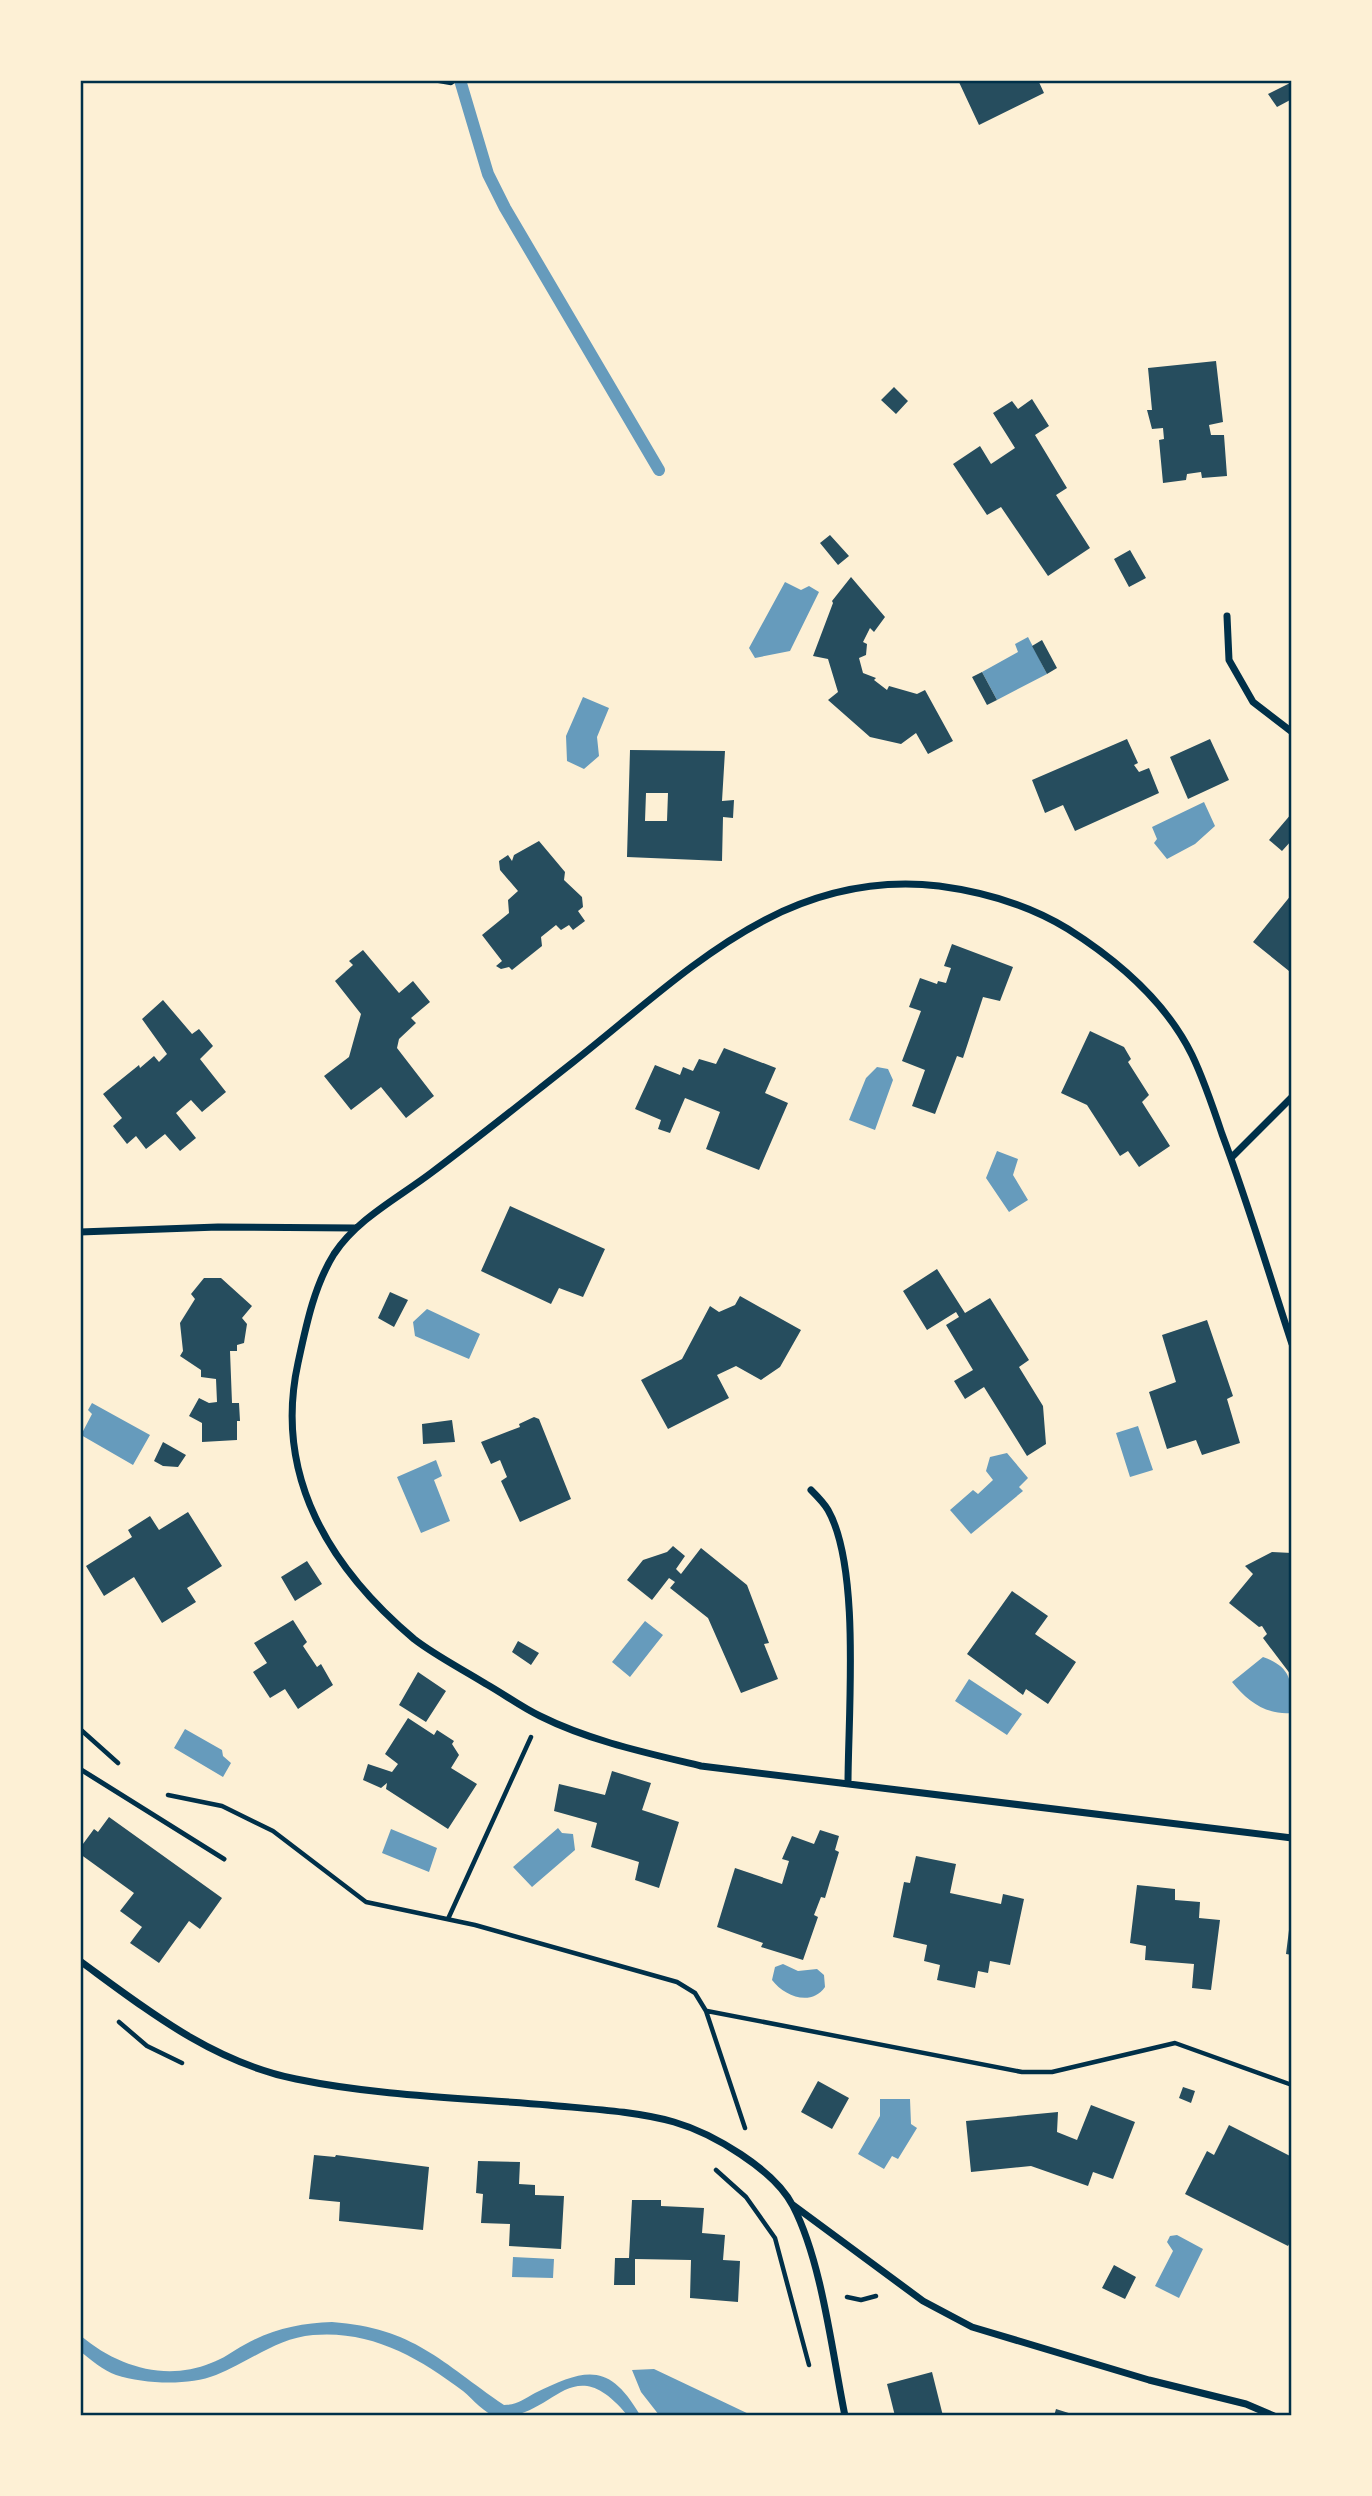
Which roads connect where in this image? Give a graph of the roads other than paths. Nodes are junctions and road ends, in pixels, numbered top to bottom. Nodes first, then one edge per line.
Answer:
1 (1227, 616) dead end
2 (1292, 732) edge
3 (1292, 1097) edge
4 (1231, 1158) junction
5 (355, 1228) junction
6 (80, 1232) edge
7 (1292, 1344) edge
8 (811, 1490) dead end
9 (80, 1769) edge
10 (848, 1784) junction
11 (1292, 1838) edge
12 (224, 1858) dead end
13 (80, 1961) edge
14 (792, 2204) junction
15 (845, 2416) edge
16 (1274, 2416) edge

1 - 2 street
3 - 4 street
4 - 5 street
4 - 7 street
5 - 6 street
5 - 10 street
8 - 10 street
9 - 12 lane
10 - 11 street
13 - 14 street
14 - 15 street
14 - 16 street

